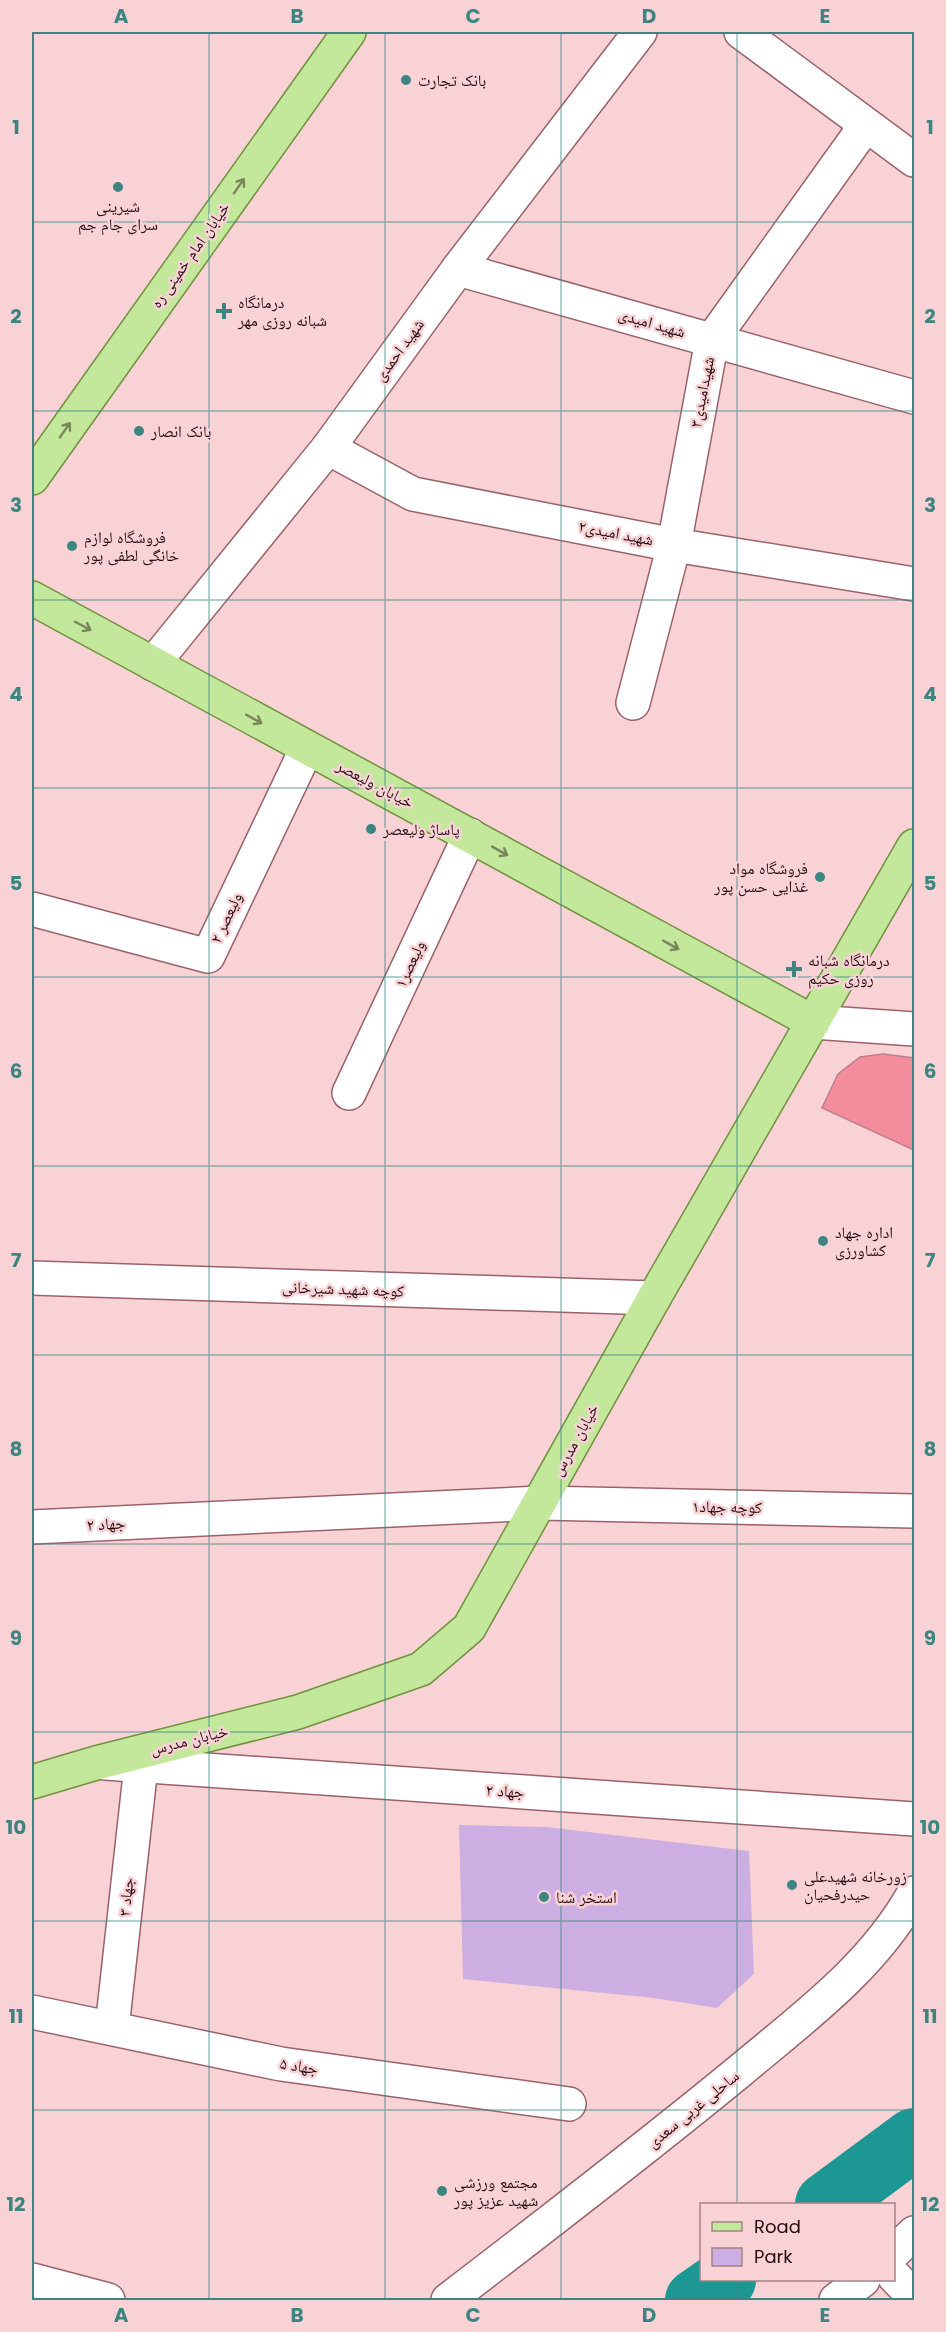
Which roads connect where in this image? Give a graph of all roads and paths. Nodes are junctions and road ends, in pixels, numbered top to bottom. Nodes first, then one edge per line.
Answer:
1 (349, 32) edge
2 (640, 32) edge
3 (741, 32) edge
4 (866, 125) junction
5 (915, 160) edge
6 (459, 269) junction
7 (712, 340) junction
8 (915, 397) edge
9 (328, 448) junction
10 (32, 478) edge
11 (674, 544) junction
12 (915, 584) edge
13 (32, 598) edge
14 (153, 664) junction
15 (633, 703) dead end
16 (307, 747) junction
17 (470, 835) junction
18 (915, 846) edge
19 (32, 909) edge
20 (813, 1022) junction
21 (915, 1029) edge
22 (349, 1092) dead end
23 (32, 1278) edge
24 (654, 1298) junction
25 (540, 1503) junction
26 (915, 1511) edge
27 (32, 1527) edge
28 (96, 1763) junction
29 (141, 1766) junction
30 (32, 1782) edge
31 (915, 1819) edge
32 (915, 1893) edge
33 (32, 2012) edge
34 (112, 2028) junction
35 (569, 2104) dead end
36 (915, 2233) edge
37 (895, 2251) edge
38 (895, 2277) edge
39 (32, 2280) edge
40 (862, 2281) edge
41 (915, 2297) edge
42 (108, 2301) edge
43 (448, 2301) edge
44 (836, 2301) edge

10 -> 1 main road, خیابان امام خمینی ره
2 - 6 street, شهید احمدی
3 - 4 street
4 - 5 street
4 - 7 street, شهیدامیدی۳
6 - 7 street, شهید امیدی
6 - 9 street, شهید احمدی
7 - 8 street, شهید امیدی
7 - 11 street, شهیدامیدی۳
9 - 11 street, شهید امیدی۲
9 - 14 street, شهید احمدی
11 - 12 street, شهید امیدی۲
11 - 15 street, شهیدامیدی۳
13 -> 14 main road, خیابان ولیعصر
14 -> 16 main road, خیابان ولیعصر
16 - 17 main road, خیابان ولیعصر
16 - 19 street, ولیعصر ۲
17 -> 20 main road, خیابان ولیعصر
17 - 22 street, ولیعصر۱
18 - 20 main road, خیابان مدرس
20 - 21 street
20 - 24 main road, خیابان مدرس
23 - 24 street, کوچه شهید شیرخانی
24 - 25 main road, خیابان مدرس
25 - 26 street, کوچه جهاد۱
25 - 27 street, جهاد ۲
25 - 28 main road, خیابان مدرس
28 - 29 street, جهاد ۲
28 - 30 main road, خیابان مدرس
29 - 31 street, جهاد ۲
29 - 34 street, جهاد ۳
32 - 43 street, ساحلی غربی سعدی
33 - 34 street, جهاد ۵
34 - 35 street, جهاد ۵
36 - 37 street
38 - 41 street
39 - 42 street
40 - 44 street

